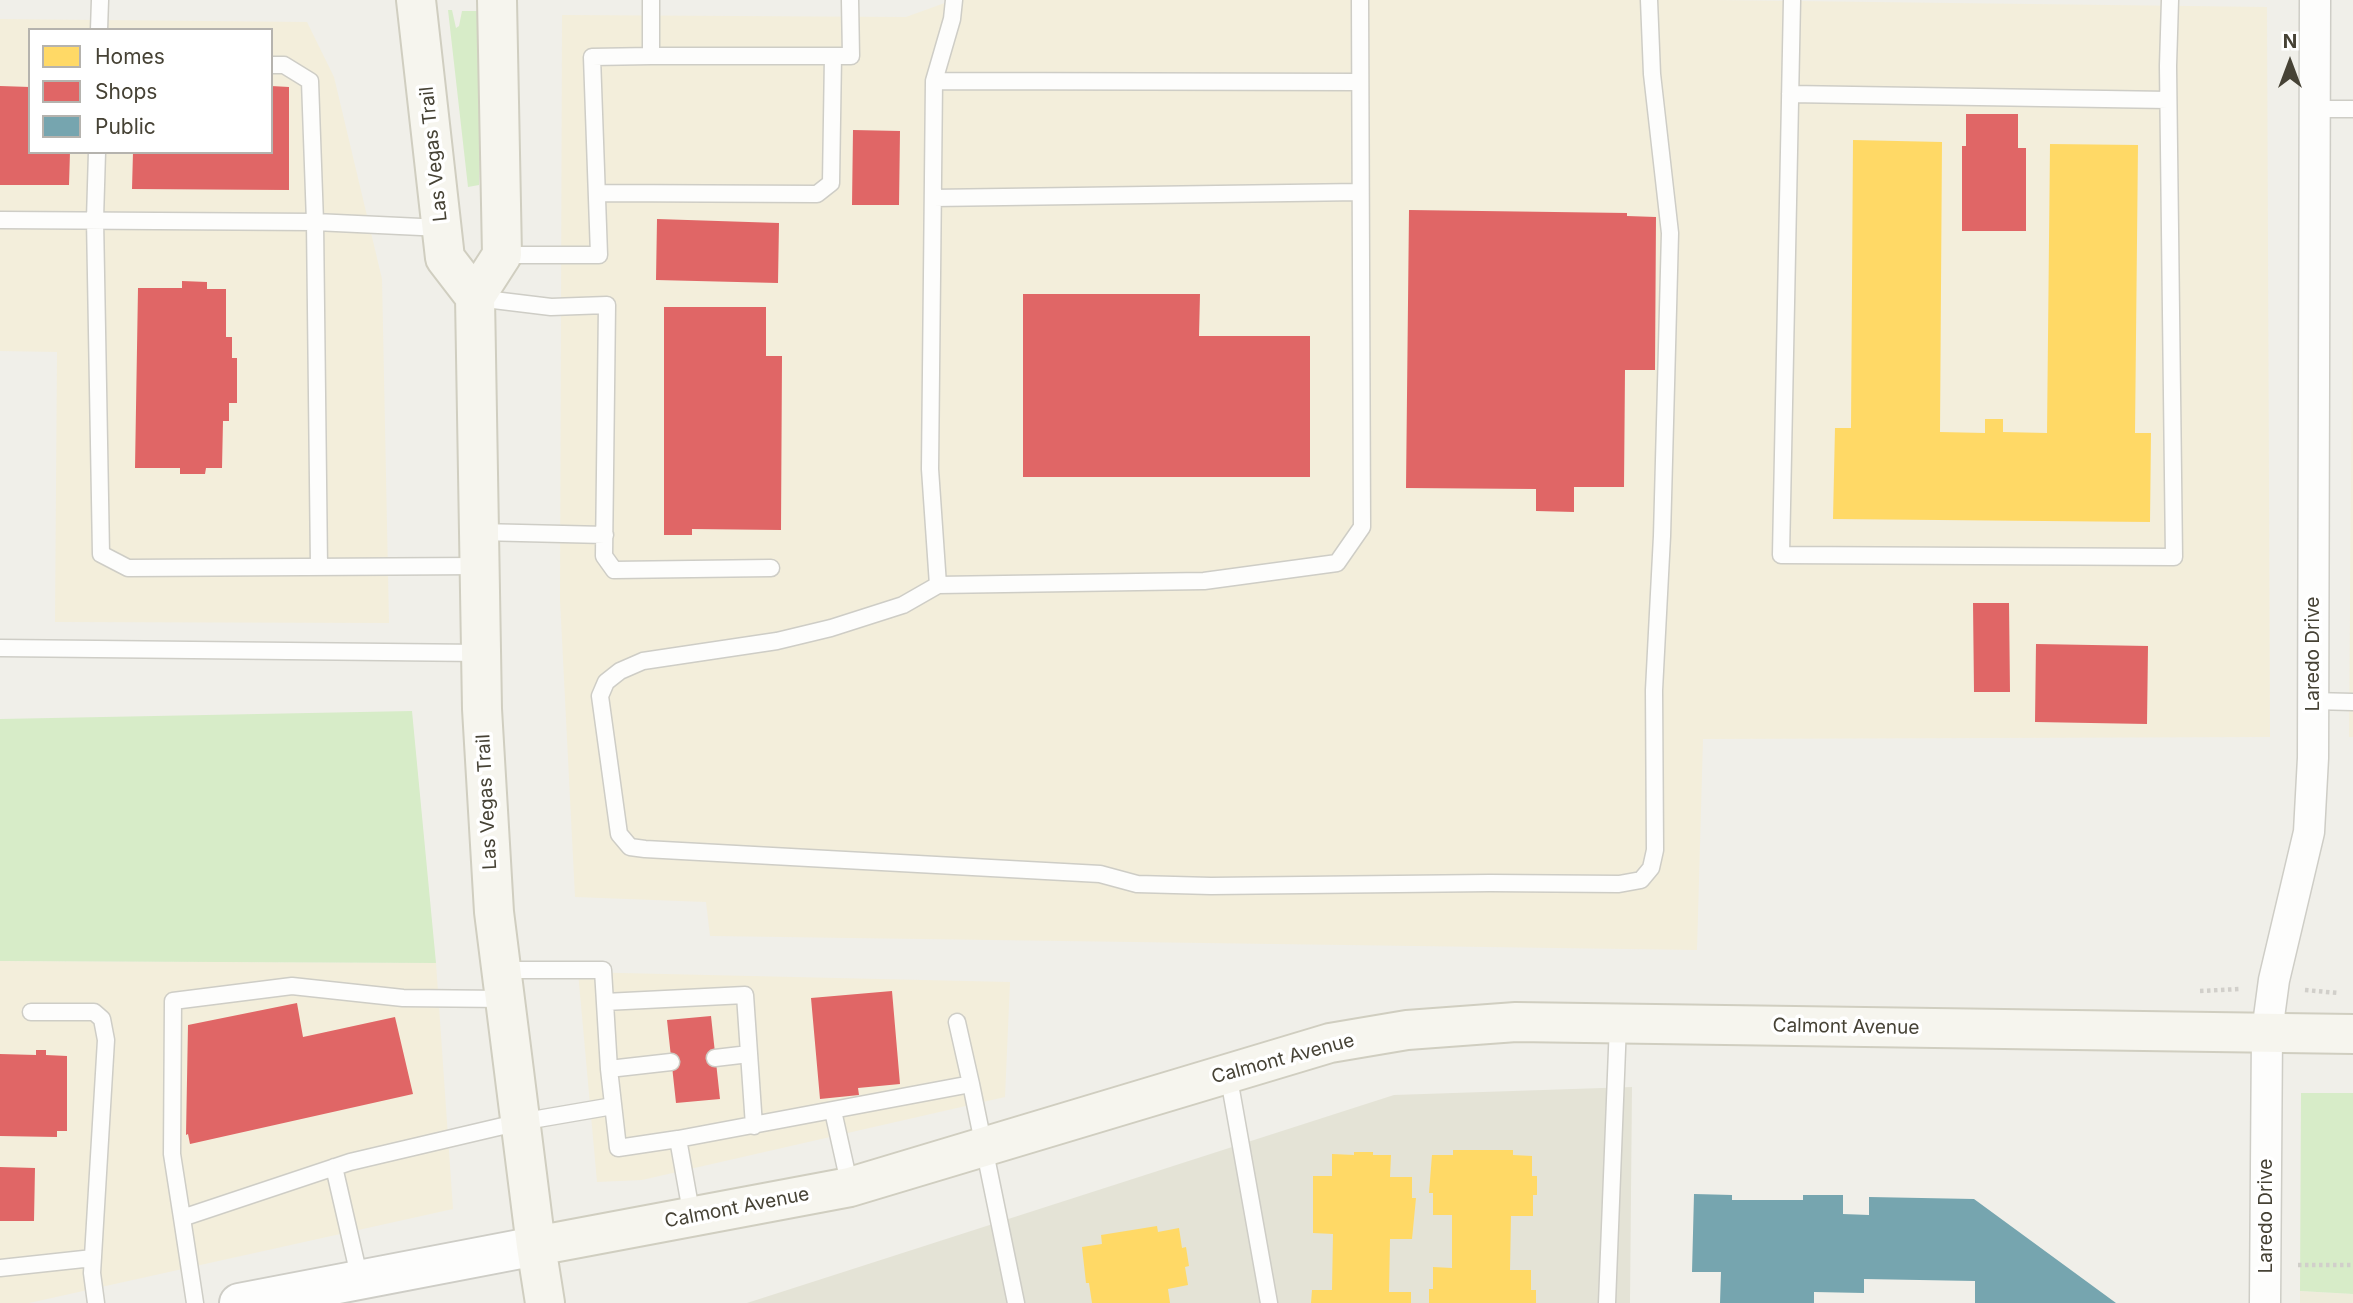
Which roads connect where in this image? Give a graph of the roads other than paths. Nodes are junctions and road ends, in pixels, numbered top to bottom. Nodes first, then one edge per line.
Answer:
1 (100, 0) edge
2 (416, 0) edge
3 (497, 0) edge
4 (651, 0) edge
5 (850, 0) edge
6 (954, 0) edge
7 (1360, 0) edge
8 (1649, 0) edge
9 (1792, 0) edge
10 (2170, 0) edge
11 (2315, 0) edge
12 (99, 28) edge
13 (651, 56) junction
14 (834, 56) junction
15 (273, 65) edge
16 (934, 81) junction
17 (1360, 82) junction
18 (1790, 94) junction
19 (2168, 100) junction
20 (2315, 109) junction
21 (2353, 109) edge
22 (97, 154) edge
23 (1360, 192) junction
24 (597, 193) junction
25 (933, 198) junction
26 (95, 219) junction
27 (0, 220) edge
28 (315, 222) junction
29 (442, 228) junction
30 (502, 255) junction
31 (475, 298) junction
32 (605, 535) junction
33 (479, 549) junction
34 (318, 567) junction
35 (771, 568) dead end
36 (938, 585) junction
37 (0, 648) edge
38 (481, 653) junction
39 (2313, 701) junction
40 (2353, 702) edge
41 (503, 985) junction
42 (605, 1002) junction
43 (31, 1012) dead end
44 (957, 1022) dead end
45 (1618, 1024) junction
46 (2267, 1032) junction
47 (2353, 1034) edge
48 (749, 1054) junction
49 (715, 1058) dead end
50 (671, 1062) dead end
51 (609, 1069) junction
52 (1228, 1073) junction
53 (971, 1084) junction
54 (613, 1106) junction
55 (833, 1111) junction
56 (520, 1122) junction
57 (754, 1126) junction
58 (678, 1139) junction
59 (985, 1146) junction
60 (334, 1167) junction
61 (850, 1187) junction
62 (692, 1217) junction
63 (182, 1218) junction
64 (536, 1246) junction
65 (93, 1258) junction
66 (0, 1268) edge
67 (360, 1280) junction
68 (96, 1303) edge
69 (195, 1303) edge
70 (239, 1303) edge
71 (545, 1303) edge
72 (1016, 1303) edge
73 (1269, 1303) edge
74 (1606, 1303) edge
75 (2265, 1303) edge

1 - 12 lane
2 - 29 main road, Las Vegas Trail
3 - 30 main road
4 - 13 lane
5 - 14 lane
6 - 16 lane
7 - 17 lane
8 - 36 lane
9 - 18 lane
10 - 19 lane
11 - 20 street, Laredo Drive
13 - 14 lane
13 - 24 lane
14 - 24 lane
15 - 28 lane
16 - 17 lane
16 - 25 lane
17 - 23 lane
18 - 19 lane
18 - 19 lane
20 - 21 lane
20 - 39 street, Laredo Drive
22 - 26 lane
23 - 25 lane
23 - 36 lane
24 - 30 lane
25 - 36 lane
26 - 27 lane
26 - 28 lane
26 - 34 lane
28 - 29 lane
28 - 34 lane
29 - 31 main road, Las Vegas Trail
30 - 31 main road
31 - 32 lane
31 - 33 main road, Las Vegas Trail
32 - 33 lane
32 - 35 lane
33 - 34 lane
33 - 38 main road, Las Vegas Trail
37 - 38 lane
38 - 41 main road, Las Vegas Trail
39 - 40 lane
39 - 46 street, Laredo Drive
41 - 42 lane
41 - 56 main road, Las Vegas Trail
41 - 63 lane
42 - 48 lane
42 - 51 lane
43 - 65 lane
44 - 53 lane
45 - 46 main road, Calmont Avenue
45 - 52 main road, Calmont Avenue
45 - 74 lane
46 - 47 main road, Calmont Avenue
46 - 75 street, Laredo Drive
48 - 49 lane
48 - 57 lane
50 - 51 lane
51 - 54 lane
52 - 59 main road, Calmont Avenue
52 - 73 lane
53 - 55 lane
53 - 59 lane
54 - 56 lane
54 - 58 lane
55 - 57 lane
55 - 61 lane
56 - 60 lane
56 - 64 main road, Las Vegas Trail
57 - 58 lane
58 - 62 lane
59 - 61 main road, Calmont Avenue
59 - 72 lane
60 - 63 lane
60 - 67 lane
61 - 62 main road, Calmont Avenue
62 - 64 main road, Calmont Avenue
63 - 69 lane
64 - 67 street, Calmont Avenue
64 - 71 main road, Las Vegas Trail
65 - 66 lane
65 - 68 lane
67 - 70 street, Calmont Avenue

